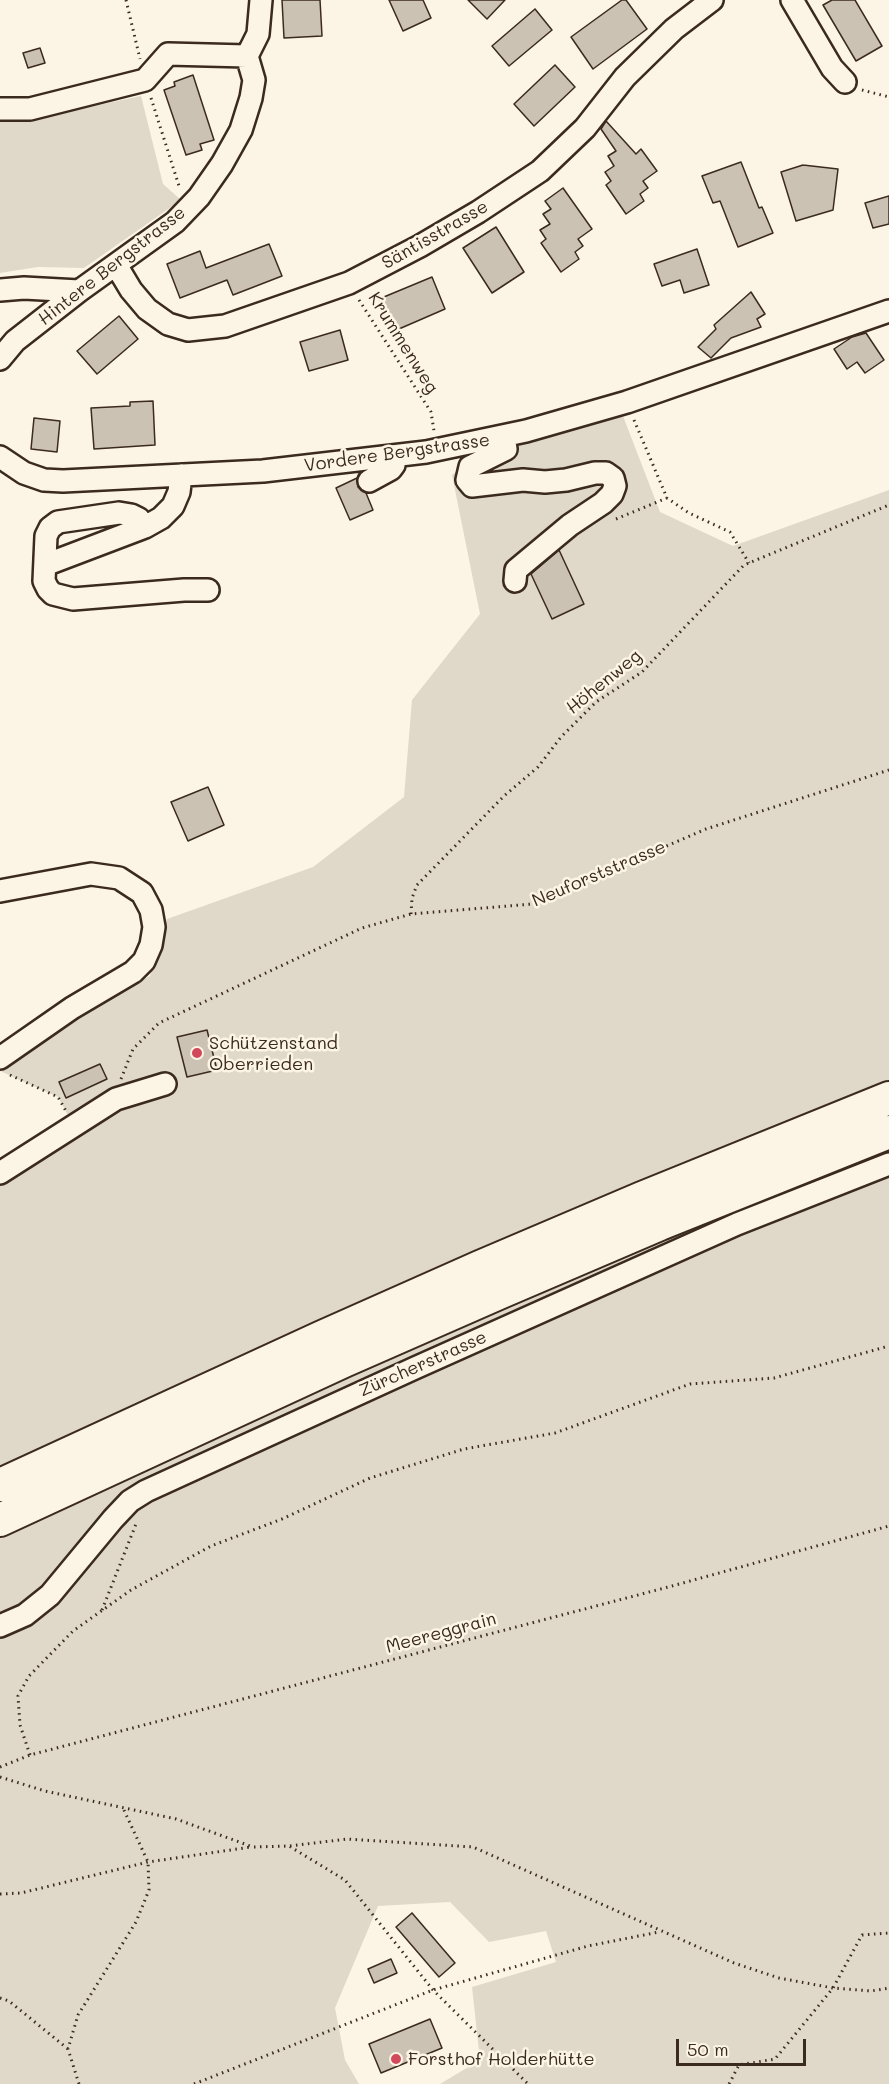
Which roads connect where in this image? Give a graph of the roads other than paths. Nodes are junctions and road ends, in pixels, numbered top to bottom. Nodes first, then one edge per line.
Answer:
1 (261, 0) edge
2 (712, 0) edge
3 (792, 0) edge
4 (247, 56) junction
5 (844, 82) road end
6 (0, 109) edge
7 (116, 266) junction
8 (0, 290) edge
9 (80, 291) junction
10 (889, 311) edge
11 (0, 359) edge
12 (504, 437) junction
13 (395, 456) junction
14 (0, 457) edge
15 (181, 475) junction
16 (369, 481) dead end
17 (145, 527) junction
18 (45, 565) junction
19 (515, 581) dead end
20 (208, 590) dead end
21 (0, 891) edge
22 (5, 1067) edge
23 (165, 1084) dead end
24 (889, 1098) edge
25 (889, 1132) edge
26 (889, 1164) edge
27 (0, 1173) edge
28 (0, 1485) edge
29 (0, 1520) edge
30 (0, 1626) edge

1 - 4 street
2 - 7 street, Säntisstrasse
3 - 5 street
4 - 6 street
4 - 7 street, Hintere Bergstrasse
7 - 9 street, Hintere Bergstrasse
8 - 9 street
9 - 11 street, Hintere Bergstrasse
10 - 12 street, Vordere Bergstrasse
12 - 13 street, Vordere Bergstrasse
12 - 19 street
13 - 15 street, Vordere Bergstrasse
13 - 16 street
14 - 15 street, Vordere Bergstrasse
15 - 17 street
17 - 18 street
17 - 18 street
18 - 20 street
21 - 22 street
23 - 27 street
24 - 28 highway
25 - 29 highway
26 - 30 street, Zürcherstrasse

